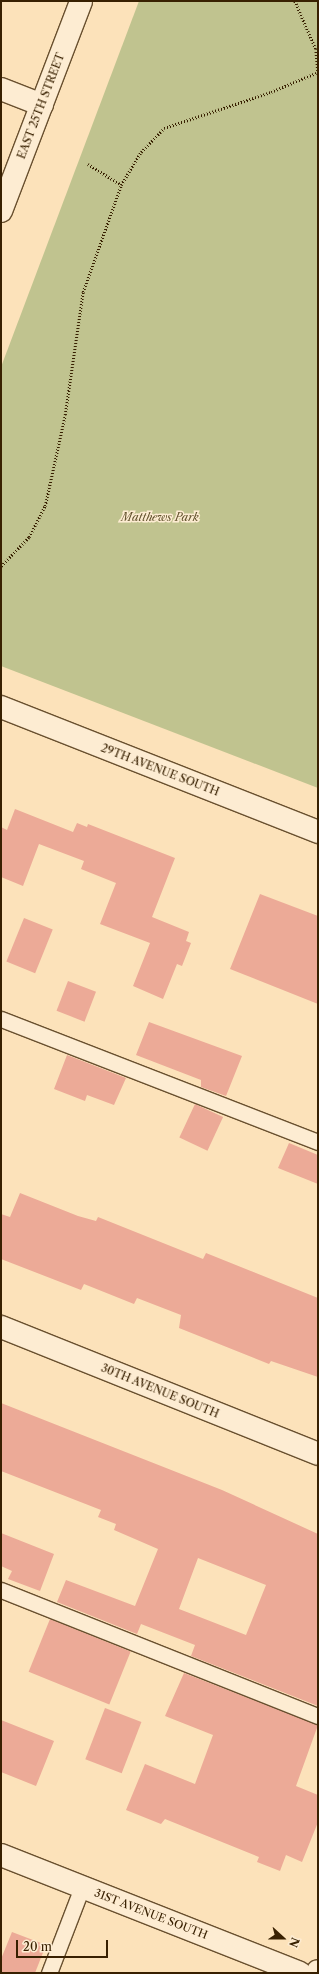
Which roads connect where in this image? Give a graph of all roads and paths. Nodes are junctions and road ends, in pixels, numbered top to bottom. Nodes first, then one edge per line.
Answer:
1 (80, 1) edge
2 (295, 1) edge
3 (317, 73) edge
4 (1, 89) edge
5 (42, 105) junction
6 (88, 164) dead end
7 (121, 185) junction
8 (1, 211) edge
9 (1, 566) edge
10 (1, 707) edge
11 (318, 832) edge
12 (1, 1019) edge
13 (318, 1142) edge
14 (1, 1327) edge
15 (318, 1454) edge
16 (1, 1590) edge
17 (318, 1716) edge
18 (1, 1855) edge
19 (82, 1887) junction
20 (49, 1973) edge
21 (300, 1973) edge

1 - 5 street, EAST 25TH STREET
2 - 3 path
3 - 7 path
4 - 5 street
5 - 8 street, EAST 25TH STREET
6 - 7 path
7 - 9 path
10 - 11 street, 29TH AVENUE SOUTH
12 - 13 lane
14 - 15 street, 30TH AVENUE SOUTH
16 - 17 lane
18 - 19 street, 31ST AVENUE SOUTH
19 - 20 lane
19 - 21 street, 31ST AVENUE SOUTH

